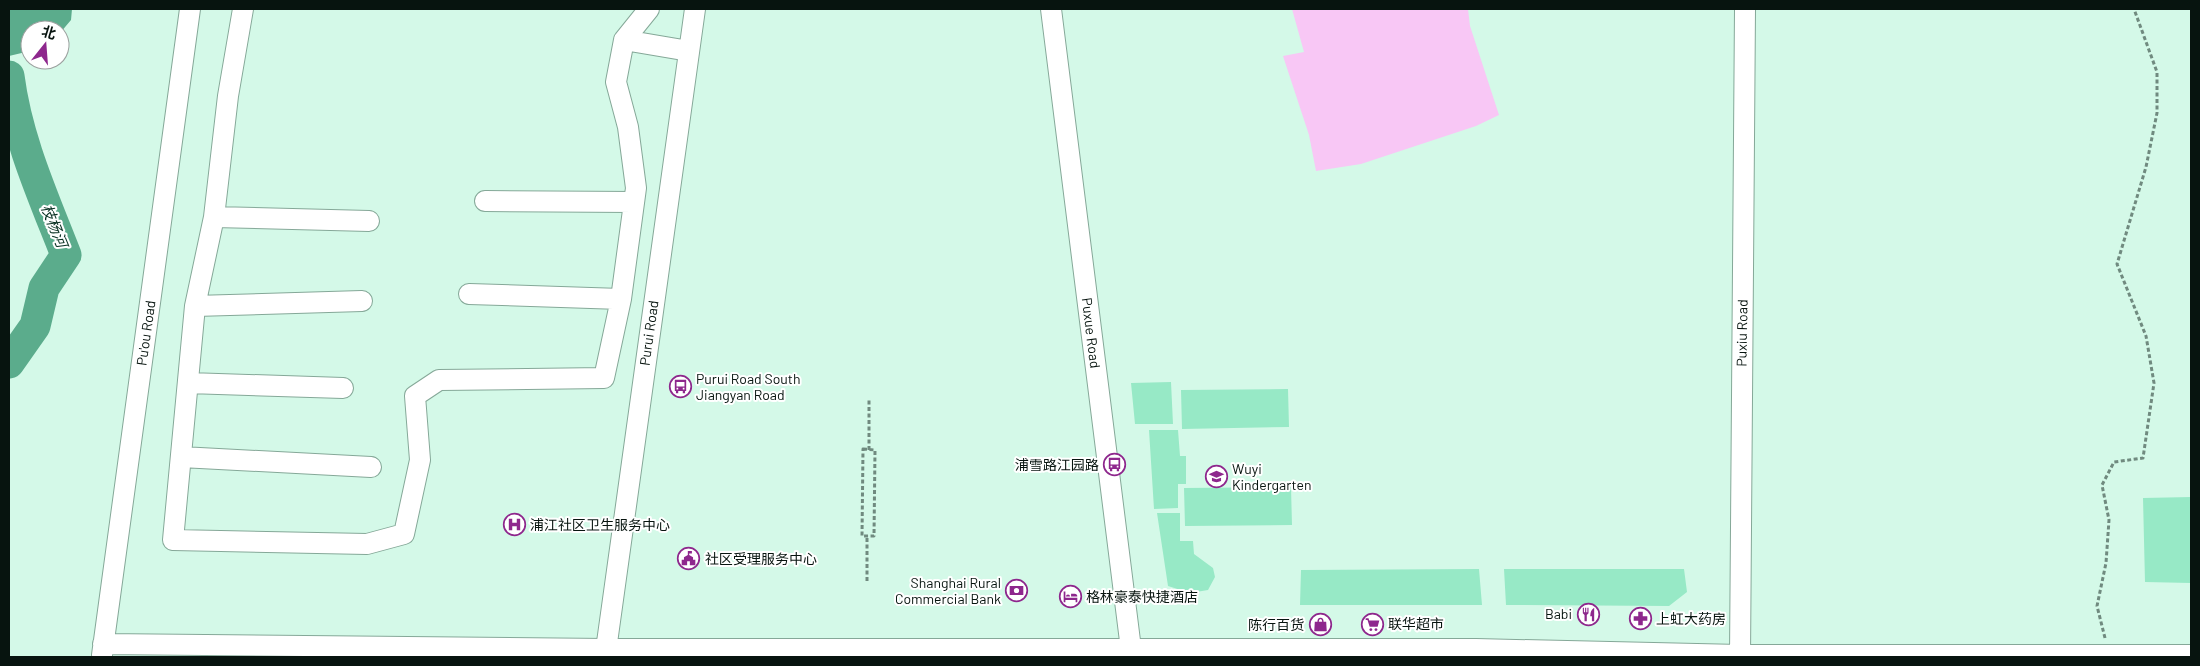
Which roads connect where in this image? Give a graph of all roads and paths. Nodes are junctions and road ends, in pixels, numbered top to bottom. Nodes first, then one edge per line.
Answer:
1 (190, 9) edge
2 (243, 9) edge
3 (649, 9) edge
4 (695, 9) edge
5 (1051, 9) edge
6 (1745, 9) edge
7 (2134, 9) edge
8 (624, 40) junction
9 (689, 51) junction
10 (485, 201) dead end
11 (634, 202) junction
12 (214, 217) junction
13 (369, 221) dead end
14 (469, 294) dead end
15 (621, 299) junction
16 (362, 301) dead end
17 (195, 306) junction
18 (188, 383) junction
19 (343, 388) dead end
20 (869, 400) dead end
21 (869, 450) junction
22 (181, 457) junction
23 (371, 467) dead end
24 (867, 536) junction
25 (866, 581) dead end
26 (102, 650) edge
27 (606, 653) edge
28 (1131, 654) edge
29 (2110, 655) junction
30 (2191, 655) edge
31 (1740, 656) edge

1 - 26 street, Pu'ou Road
2 - 12 street
3 - 8 street
4 - 9 street, Purui Road
5 - 28 street, Puxue Road
6 - 31 street, Puxiu Road
7 - 29 path
8 - 9 street
8 - 11 street
9 - 27 street, Purui Road
10 - 11 street
11 - 15 street
12 - 13 street
12 - 17 street
14 - 15 street
15 - 22 street
16 - 17 street
17 - 18 street
18 - 19 street
18 - 22 street
20 - 21 path
21 - 24 path
21 - 24 path
22 - 23 street
24 - 25 path
26 - 27 street
27 - 28 street
28 - 31 street
29 - 30 street
29 - 31 street

